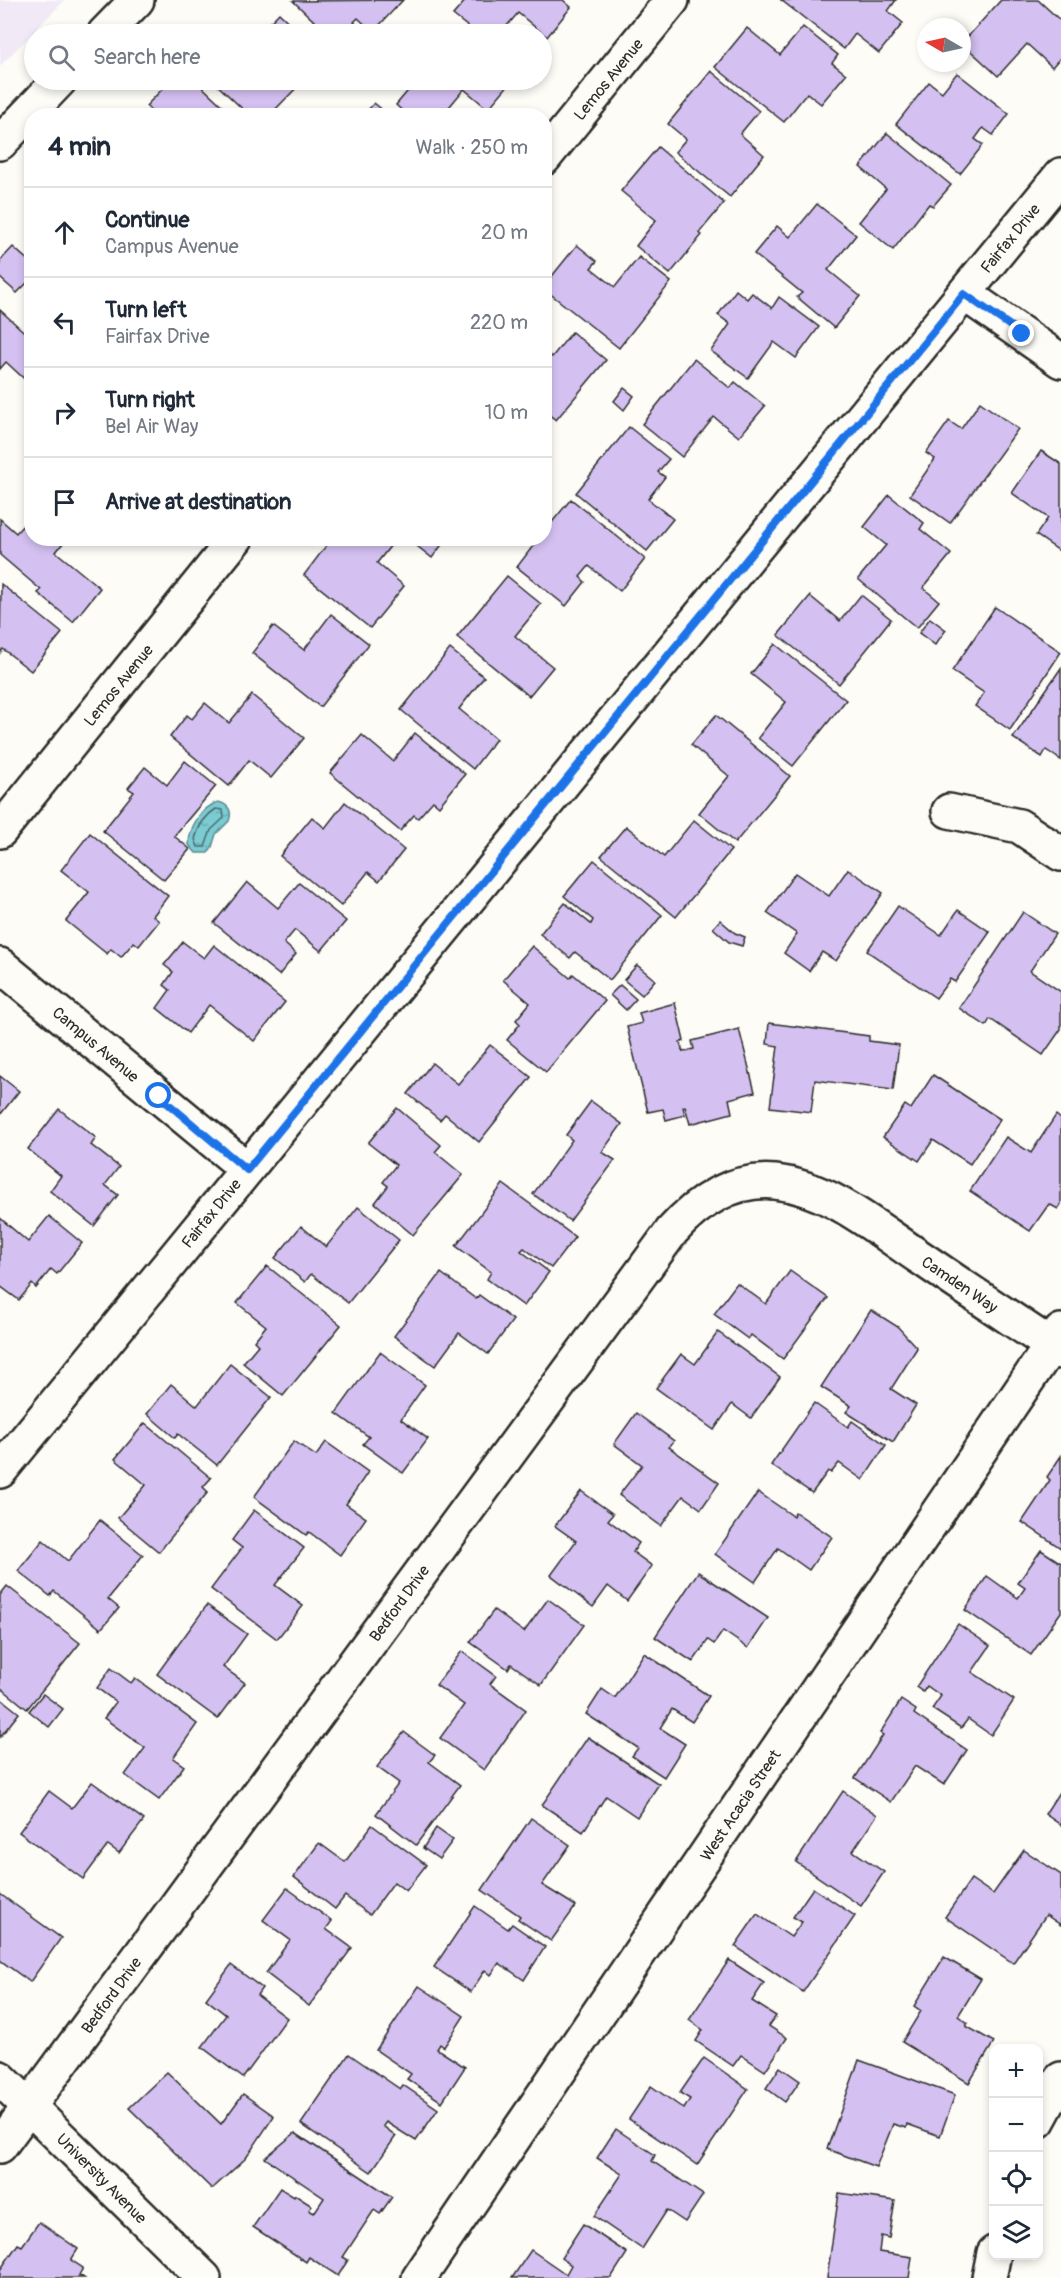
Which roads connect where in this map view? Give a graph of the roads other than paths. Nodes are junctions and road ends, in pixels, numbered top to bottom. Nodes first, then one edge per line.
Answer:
1 (137, 0) edge
2 (672, 0) edge
3 (114, 24) edge
4 (50, 90) edge
5 (33, 108) edge
6 (24, 118) edge
7 (0, 143) edge
8 (552, 148) edge
9 (1061, 175) edge
10 (964, 294) junction
11 (1061, 361) edge
12 (230, 546) edge
13 (949, 811) dead end
14 (0, 831) edge
15 (1061, 854) edge
16 (0, 965) edge
17 (247, 1170) junction
18 (859, 1217) joint
19 (1058, 1343) edge
20 (0, 1471) edge
21 (0, 2078) edge
22 (1061, 2079) edge
23 (29, 2106) junction
24 (1043, 2112) edge
25 (0, 2146) edge
26 (992, 2260) edge
27 (204, 2278) edge
28 (419, 2278) edge
29 (989, 2278) edge

1 - 3 street
2 - 8 street, Lemos Avenue
4 - 5 street
6 - 7 street
9 - 10 street, Fairfax Drive
10 - 11 street
10 - 17 street, Fairfax Drive
12 - 14 street, Lemos Avenue
13 - 15 street
16 - 17 street, Campus Avenue
17 - 20 street, Fairfax Drive
18 - 19 street, Camden Way
18 - 23 street, Bedford Drive
19 - 28 street, West Acacia Street
21 - 23 street, University Avenue
22 - 24 street
23 - 25 street, Bedford Drive
23 - 27 street, University Avenue
26 - 29 street

